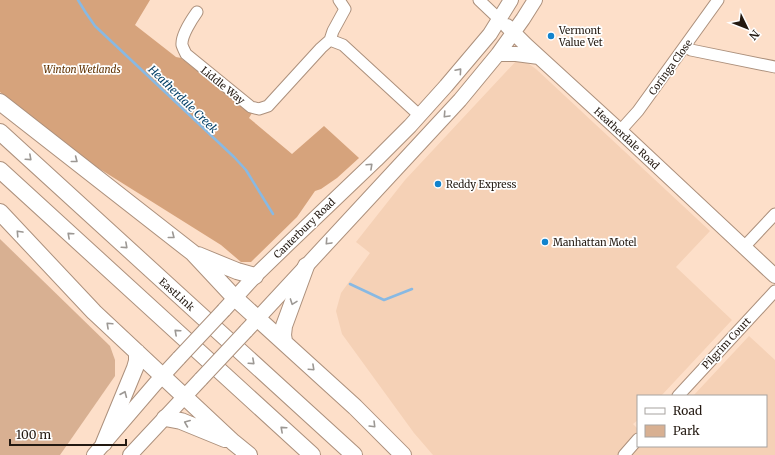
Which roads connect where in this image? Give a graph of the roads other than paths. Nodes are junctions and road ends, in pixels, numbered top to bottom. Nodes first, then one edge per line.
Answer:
1 (339, 0) edge
2 (479, 0) edge
3 (511, 0) edge
4 (535, 0) edge
5 (718, 0) edge
6 (197, 12) dead end
7 (499, 19) junction
8 (513, 33) junction
9 (330, 40) junction
10 (685, 46) junction
11 (498, 54) junction
12 (539, 57) junction
13 (775, 67) edge
14 (0, 102) edge
15 (420, 115) junction
16 (620, 131) junction
17 (0, 132) edge
18 (0, 170) edge
19 (0, 212) edge
20 (775, 214) edge
21 (744, 247) junction
22 (193, 253) junction
23 (306, 266) junction
24 (255, 276) junction
25 (775, 276) edge
26 (775, 291) edge
27 (235, 298) junction
28 (258, 318) junction
29 (284, 341) junction
30 (137, 352) junction
31 (162, 376) junction
32 (679, 395) edge
33 (185, 396) junction
34 (165, 418) junction
35 (637, 440) edge
36 (233, 442) junction
37 (99, 449) edge
38 (130, 455) edge
39 (249, 455) edge
40 (312, 455) edge
41 (354, 455) edge
42 (402, 455) edge
43 (624, 455) edge

1 - 9 street, Liddle Way
2 - 7 street, Heatherdale Road
3 - 7 main road, Canterbury Road
4 - 8 main road
5 - 10 street, Coringa Close
6 - 9 street, Liddle Way
7 - 8 main road, Heatherdale Road
15 -> 7 main road, Canterbury Road
8 - 11 main road
8 - 12 main road, Heatherdale Road
9 - 15 street
10 - 13 street
10 - 16 street, Coringa Close
11 - 12 main road
11 -> 23 main road
12 - 16 main road, Heatherdale Road
14 -> 22 highway
24 -> 15 main road, Canterbury Road
16 - 21 main road, Heatherdale Road
17 -> 41 highway, EastLink
40 -> 18 highway
30 -> 19 highway
20 - 21 street
21 - 25 main road, Heatherdale Road
22 - 24 highway
22 - 27 highway
23 - 28 main road
23 -> 29 highway
24 - 27 main road, Canterbury Road
26 - 32 street, Pilgrim Court
27 - 28 highway
27 - 31 main road, Canterbury Road, bridge
28 - 29 highway
28 - 33 main road, bridge
29 -> 42 highway
30 - 31 highway
37 -> 30 highway
31 - 33 highway
31 - 37 main road, Canterbury Road
33 - 34 main road
33 - 36 highway
36 -> 34 highway
34 - 38 main road
35 - 43 street
36 - 39 highway

